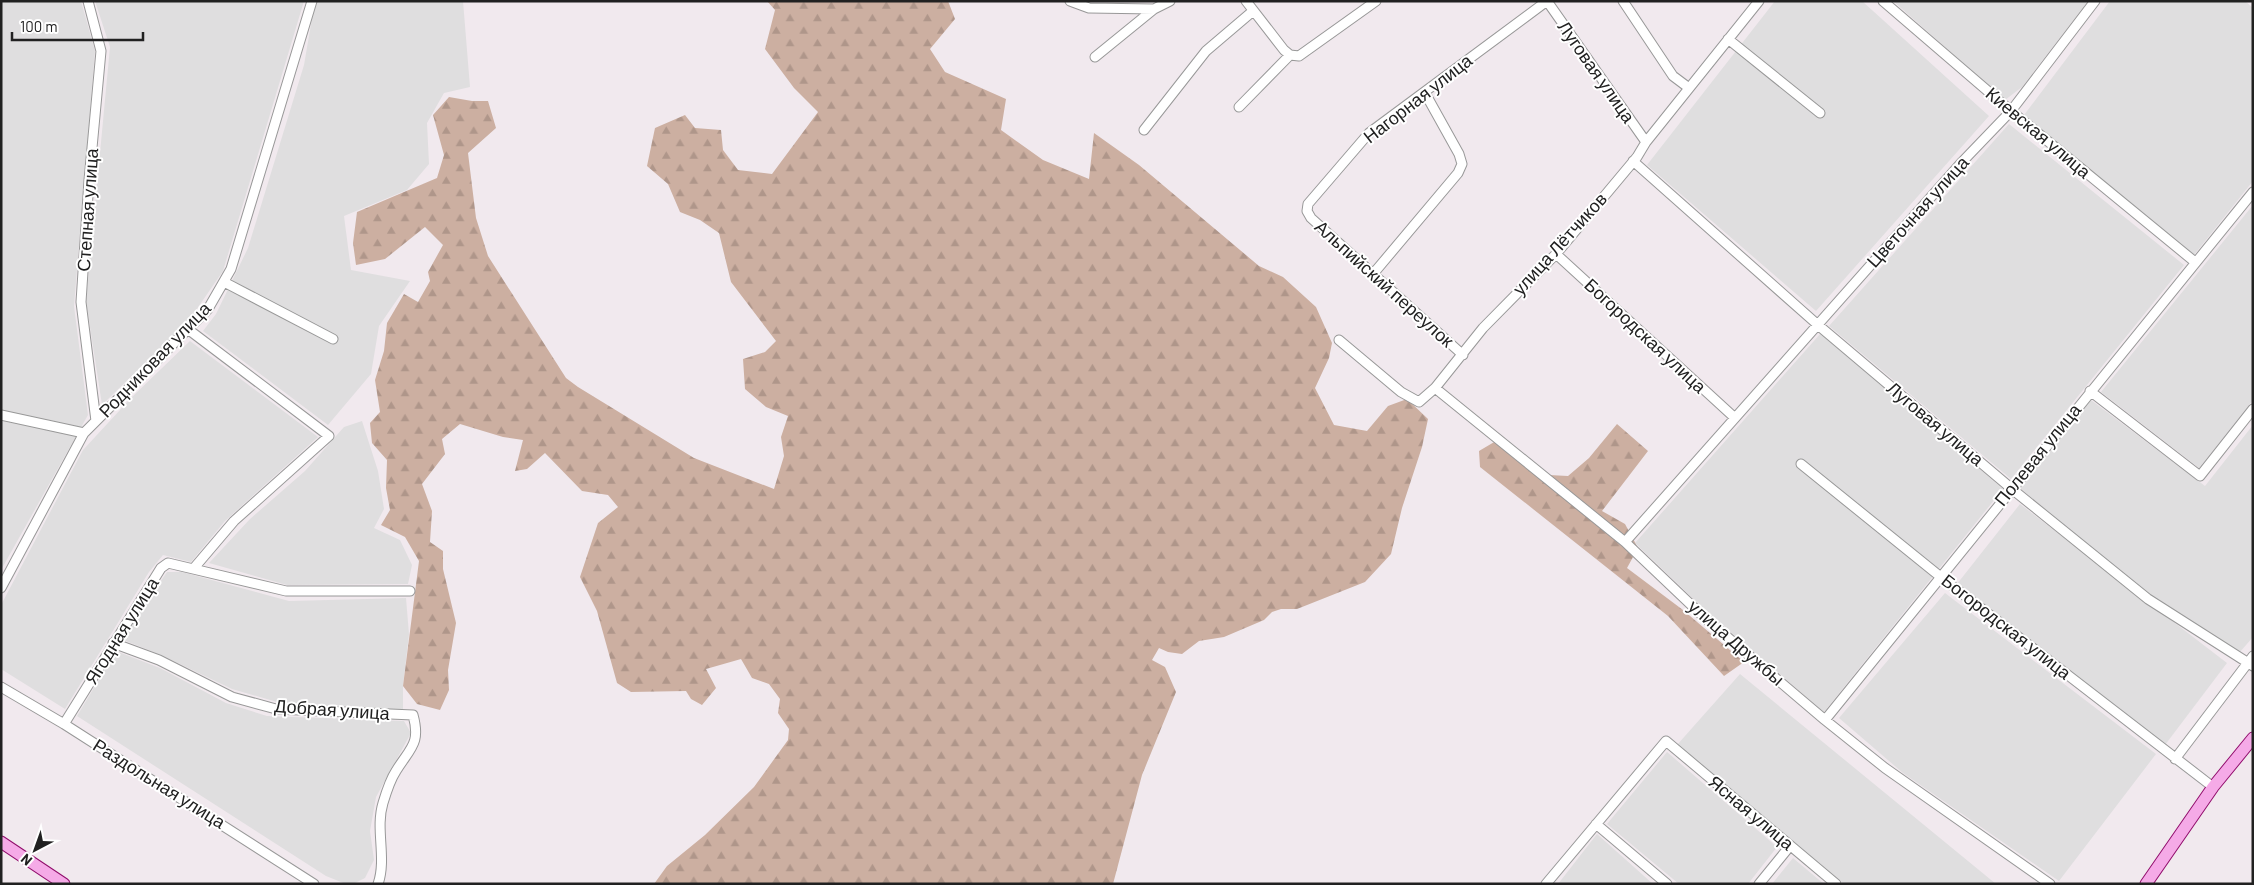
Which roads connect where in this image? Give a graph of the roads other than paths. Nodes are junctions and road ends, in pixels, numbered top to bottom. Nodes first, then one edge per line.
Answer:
1 (88, 1) edge
2 (312, 1) edge
3 (1070, 1) edge
4 (1170, 1) edge
5 (1246, 1) edge
6 (1376, 1) edge
7 (1547, 1) edge
8 (1623, 1) edge
9 (1759, 1) edge
10 (1883, 1) edge
11 (2095, 1) edge
12 (1154, 9) junction
13 (1253, 11) junction
14 (1728, 39) junction
15 (1290, 55) junction
16 (1095, 57) dead end
17 (1689, 88) junction
18 (1424, 93) junction
19 (1240, 107) dead end
20 (2011, 112) junction
21 (1820, 113) dead end
22 (1144, 130) dead end
23 (1646, 142) junction
24 (1633, 161) junction
25 (2253, 192) edge
26 (1307, 212) joint
27 (1556, 254) junction
28 (2195, 262) junction
29 (1373, 274) junction
30 (224, 282) junction
31 (1818, 325) junction
32 (189, 330) junction
33 (333, 339) dead end
34 (1339, 340) dead end
35 (1462, 355) junction
36 (1434, 388) junction
37 (2090, 391) junction
38 (2253, 409) edge
39 (1, 415) edge
40 (1735, 418) junction
41 (96, 421) junction
42 (84, 433) junction
43 (1801, 464) dead end
44 (2012, 489) junction
45 (1625, 542) junction
46 (194, 568) junction
47 (4, 578) edge
48 (1942, 578) junction
49 (1, 588) edge
50 (410, 591) dead end
51 (113, 643) junction
52 (2251, 662) edge
53 (1, 687) edge
54 (1825, 720) junction
55 (64, 724) junction
56 (2253, 738) edge
57 (2175, 758) junction
58 (2213, 787) junction
59 (1596, 824) junction
60 (1, 842) edge
61 (1790, 846) junction
62 (64, 884) edge
63 (314, 884) edge
64 (378, 884) edge
65 (1546, 884) edge
66 (1668, 884) edge
67 (1759, 884) edge
68 (1836, 884) edge
69 (2050, 884) edge
70 (2146, 884) edge

1 - 41 street, Степная улица
2 - 30 street, Родниковая улица
3 - 12 street
4 - 12 street
5 - 13 street
6 - 15 street
7 - 18 street, Нагорная улица
7 - 23 street, Луговая улица
8 - 17 street
9 - 14 street, улица Лётчиков
10 - 20 street, Киевская улица
11 - 20 street, Цветочная улица
12 - 16 street
13 - 15 street
13 - 22 street
14 - 17 street, улица Лётчиков
14 - 21 street
15 - 19 street
17 - 23 street, улица Лётчиков
18 - 26 street, Нагорная улица
18 - 29 street
20 - 28 street, Киевская улица
20 - 31 street, Цветочная улица
23 - 24 street, улица Лётчиков
24 - 27 street, улица Лётчиков
24 - 31 street, Луговая улица
25 - 28 street, Полевая улица
26 - 29 street, Альпийский переулок
27 - 35 street, улица Лётчиков
27 - 40 street, Богородская улица
28 - 37 street, Полевая улица
29 - 35 street, Альпийский переулок
30 - 32 street, Родниковая улица
30 - 33 street
31 - 40 street, Цветочная улица
31 - 44 street, Луговая улица
32 - 41 street, Родниковая улица
32 - 46 street
34 - 36 street, улица Лётчиков
35 - 36 street, улица Лётчиков
36 - 45 street, улица Дружбы
37 - 38 street
37 - 44 street, Полевая улица
39 - 42 street
40 - 45 street, Цветочная улица
41 - 42 street, Родниковая улица
42 - 47 street, Родниковая улица
43 - 48 street, Богородская улица
44 - 48 street, Полевая улица
44 - 52 street, Луговая улица
45 - 54 street, улица Дружбы
46 - 50 street, Ягодная улица
46 - 51 street, Ягодная улица
47 - 49 street, Родниковая улица
48 - 54 street, Полевая улица
48 - 57 street, Богородская улица
51 - 55 street, Ягодная улица
51 - 64 street, Добрая улица
52 - 57 street
53 - 55 street, Раздольная улица
54 - 69 street, улица Дружбы
55 - 63 street, Раздольная улица
56 - 58 main road
57 - 58 street, Богородская улица
58 - 70 main road
59 - 61 street, Ясная улица
59 - 65 street
59 - 66 street
60 - 62 main road
61 - 67 street
61 - 68 street, Ясная улица

